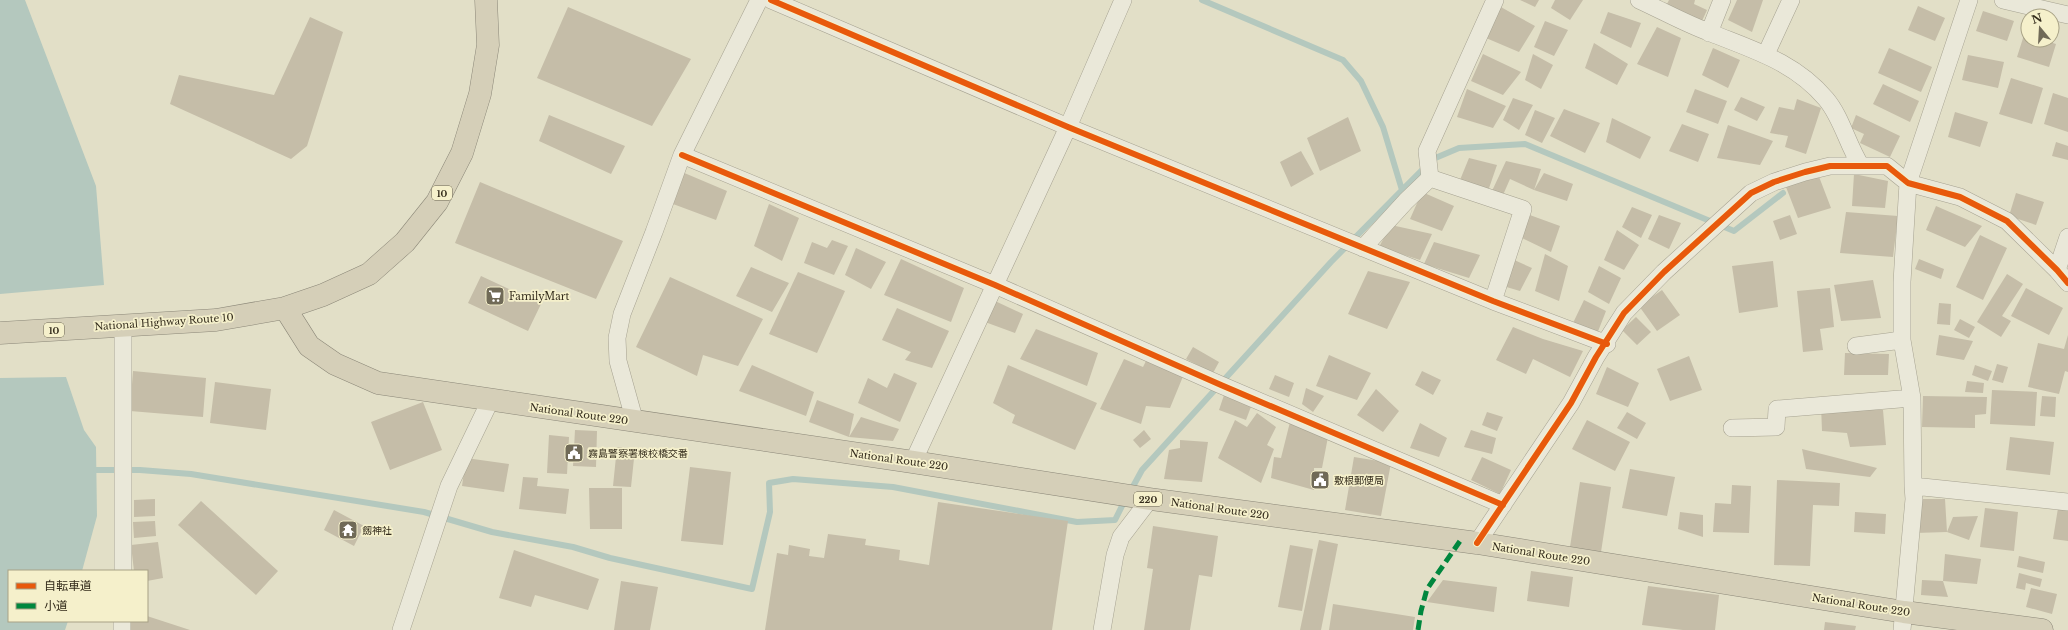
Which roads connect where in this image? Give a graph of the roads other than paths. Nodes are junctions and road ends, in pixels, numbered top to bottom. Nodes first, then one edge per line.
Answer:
1 (486, 0) edge
2 (759, 0) edge
3 (771, 0) edge
4 (1123, 0) edge
5 (1495, 0) edge
6 (1639, 0) edge
7 (1722, 0) edge
8 (1791, 0) edge
9 (1969, 0) edge
10 (2003, 0) edge
11 (1656, 3) edge
12 (2068, 14) edge
13 (1710, 33) junction
14 (1766, 54) junction
15 (1068, 127) junction
16 (682, 155) junction
17 (1861, 166) junction
18 (1430, 178) junction
19 (1908, 183) junction
20 (2068, 236) edge
21 (1362, 248) junction
22 (2057, 270) junction
23 (2068, 283) edge
24 (995, 285) junction
25 (1493, 302) junction
26 (285, 308) junction
27 (115, 327) junction
28 (0, 333) edge
29 (1902, 340) junction
30 (1607, 344) junction
31 (1856, 346) dead end
32 (1912, 398) junction
33 (490, 401) junction
34 (635, 422) junction
35 (1732, 428) dead end
36 (913, 462) junction
37 (1913, 486) junction
38 (1150, 499) junction
39 (2068, 502) edge
40 (1503, 505) junction
41 (1477, 543) junction
42 (123, 570) edge
43 (1903, 621) edge
44 (401, 630) edge
45 (1102, 630) edge
46 (2042, 630) edge

1 - 26 highway, National Highway Route 10 / 10
2 - 16 street
3 - 15 street
4 - 15 street
5 - 18 street
6 - 11 street
7 - 13 street
8 - 14 street
9 - 19 street
10 - 12 street
11 - 13 street
13 - 14 street
14 - 17 street
15 - 21 street
15 - 24 street
16 - 24 street
16 - 34 street
17 - 19 street
17 - 30 street
18 - 21 street
18 - 25 street
19 - 22 street
19 - 29 street
20 - 22 street
21 - 25 street
22 - 23 street
24 - 36 street
24 - 40 street
25 - 30 street
26 - 27 highway, National Highway Route 10 / 10
26 - 33 highway, National Route 220 / 220
27 - 28 highway, National Highway Route 10 / 10
27 - 42 street
29 - 31 street
29 - 32 street
30 - 40 street
32 - 35 street
32 - 37 street
33 - 34 highway, National Route 220 / 220
33 - 44 street
34 - 36 highway, National Route 220 / 220
36 - 38 highway, National Route 220 / 220
37 - 39 street
37 - 43 street
38 - 41 highway, National Route 220 / 220
38 - 45 street
40 - 41 street
41 - 43 highway, National Route 220 / 220
43 - 46 highway, National Route 220 / 220

